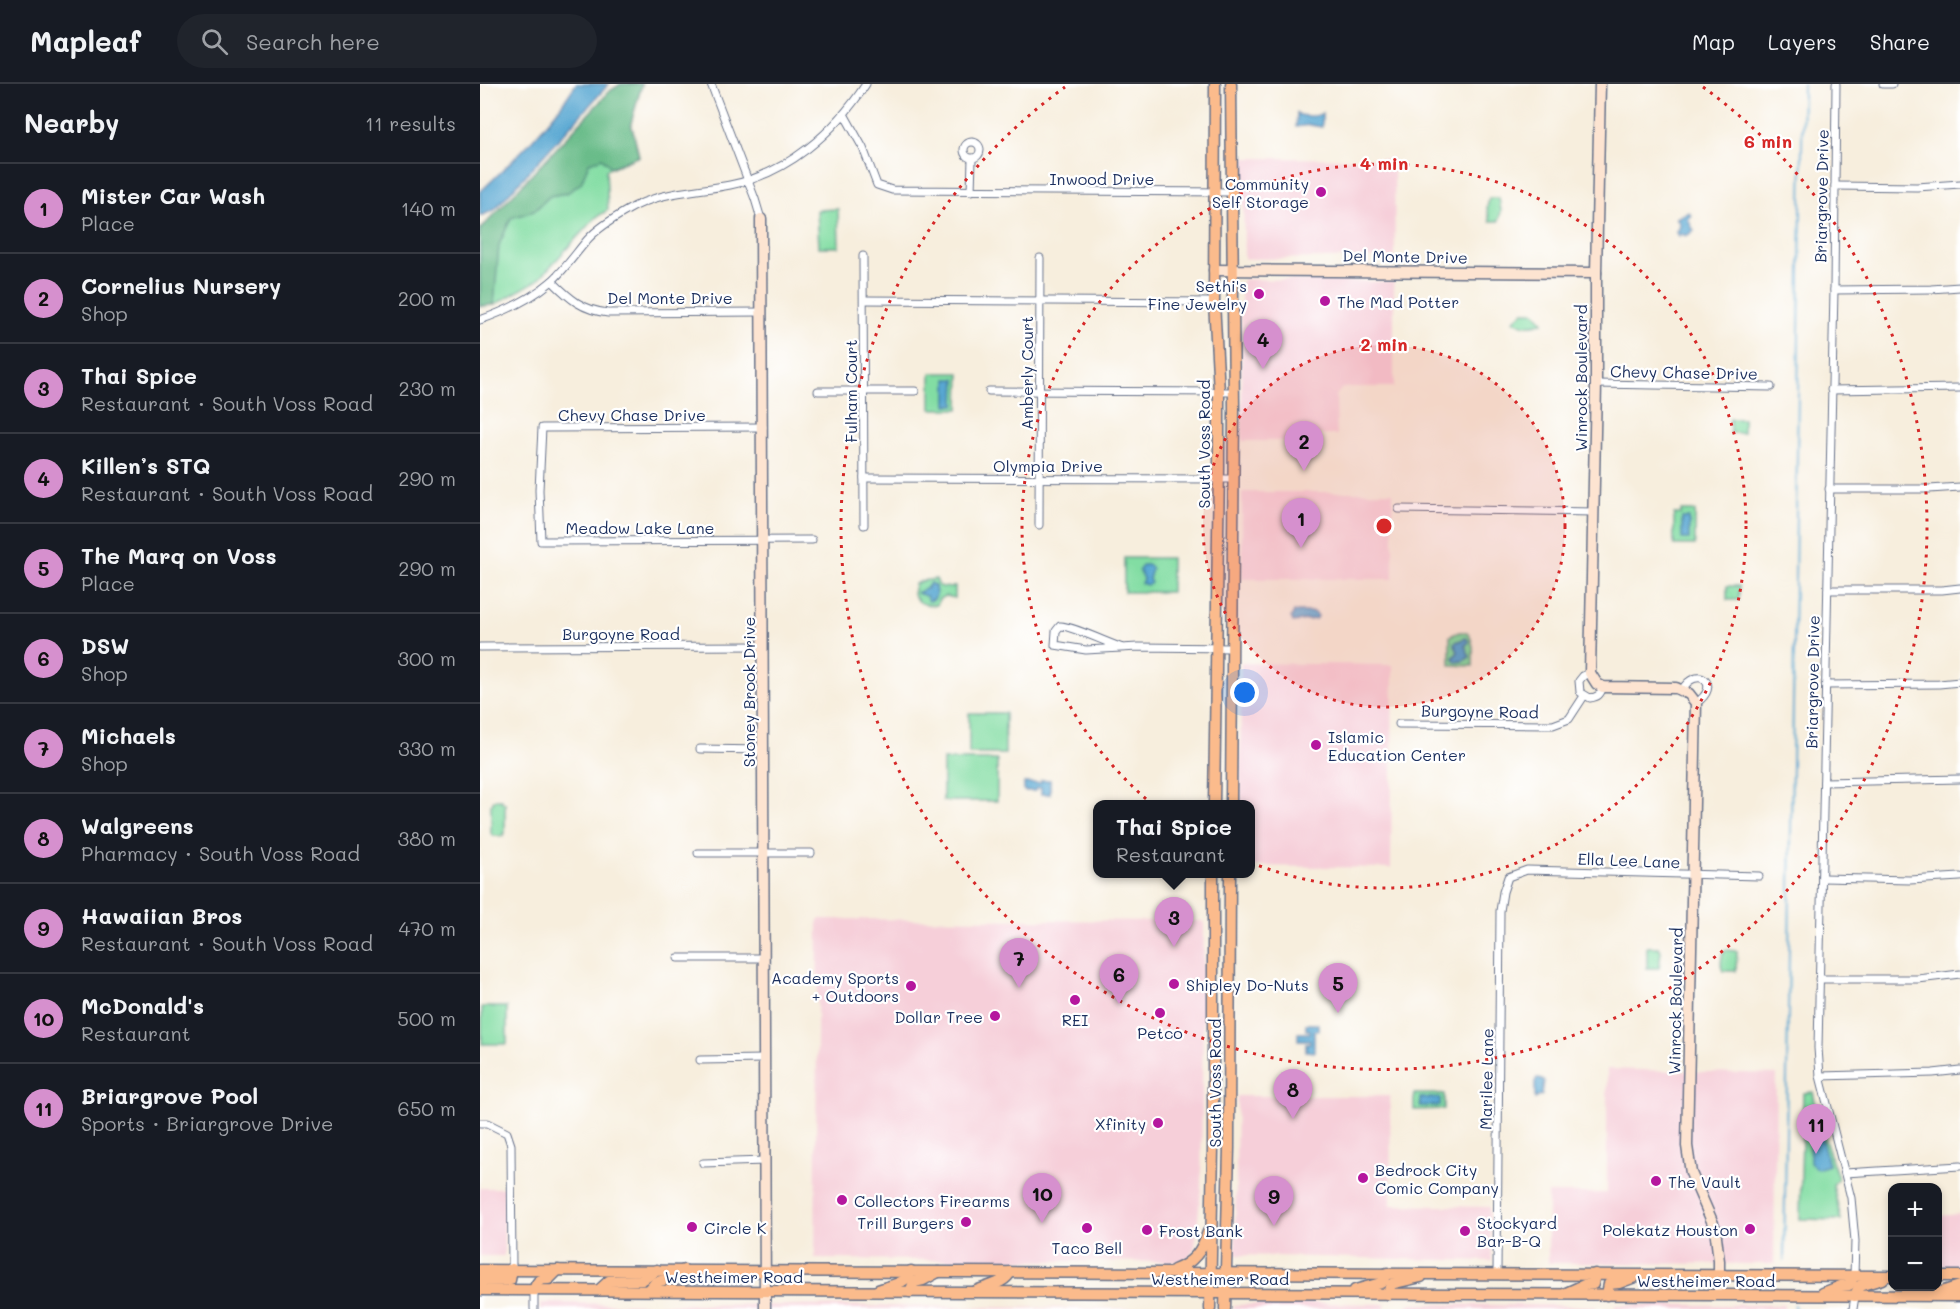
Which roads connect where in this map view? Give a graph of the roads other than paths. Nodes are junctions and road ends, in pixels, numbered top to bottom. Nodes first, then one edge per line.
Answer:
1 (711, 84) edge
2 (866, 84) edge
3 (1215, 84) edge
4 (1231, 84) edge
5 (1600, 84) edge
6 (1836, 84) edge
7 (1883, 84) edge
8 (1892, 84) edge
9 (844, 114) junction
10 (1214, 149) junction
11 (1232, 149) junction
12 (972, 159) dead end
13 (748, 180) junction
14 (1960, 184) edge
15 (1835, 186) junction
16 (971, 191) junction
17 (1214, 192) junction
18 (1232, 192) junction
19 (761, 219) joint
20 (864, 256) dead end
21 (1040, 258) dead end
22 (1214, 270) junction
23 (1232, 270) junction
24 (1596, 273) junction
25 (552, 280) junction
26 (1960, 287) edge
27 (1834, 290) junction
28 (864, 300) junction
29 (1040, 301) junction
30 (1214, 302) junction
31 (762, 312) junction
32 (480, 320) edge
33 (1596, 384) junction
34 (1771, 387) dead end
35 (1960, 388) edge
36 (1831, 390) junction
37 (818, 391) dead end
38 (864, 391) junction
39 (915, 391) dead end
40 (989, 391) dead end
41 (1040, 391) junction
42 (1219, 392) junction
43 (1233, 392) junction
44 (763, 428) junction
45 (540, 468) joint
46 (864, 478) junction
47 (1039, 479) junction
48 (1219, 479) junction
49 (1232, 479) junction
50 (1960, 487) edge
51 (1829, 489) junction
52 (1399, 509) dead end
53 (1594, 512) junction
54 (864, 525) dead end
55 (1039, 525) dead end
56 (763, 539) junction
57 (812, 540) dead end
58 (1960, 588) edge
59 (1828, 590) junction
60 (763, 646) junction
61 (480, 647) edge
62 (1123, 648) junction
63 (1217, 648) junction
64 (1232, 648) junction
65 (1590, 673) junction
66 (1960, 682) edge
67 (1826, 685) junction
68 (1603, 687) junction
69 (1682, 690) junction
70 (1584, 696) junction
71 (1696, 703) junction
72 (1399, 724) dead end
73 (700, 749) dead end
74 (1216, 749) junction
75 (1231, 749) junction
76 (763, 750) junction
77 (1960, 779) edge
78 (1824, 782) junction
79 (1214, 800) edge
80 (1231, 800) edge
81 (698, 853) dead end
82 (764, 853) junction
83 (811, 853) dead end
84 (1691, 875) junction
85 (1759, 876) dead end
86 (1960, 877) edge
87 (1213, 878) edge
88 (1230, 878) edge
89 (1823, 878) junction
90 (1505, 886) joint
91 (1213, 940) junction
92 (1230, 940) junction
93 (678, 958) dead end
94 (764, 958) junction
95 (1960, 974) edge
96 (1819, 979) junction
97 (1212, 1044) junction
98 (1229, 1044) junction
99 (764, 1059) junction
100 (700, 1060) dead end
101 (1960, 1070) edge
102 (1820, 1076) junction
103 (480, 1123) edge
104 (1213, 1147) junction
105 (1229, 1148) junction
106 (765, 1161) junction
107 (703, 1163) dead end
108 (1960, 1166) edge
109 (1845, 1173) junction
110 (1212, 1221) junction
111 (512, 1269) junction
112 (480, 1270) edge
113 (558, 1270) junction
114 (657, 1270) junction
115 (684, 1270) junction
116 (911, 1271) junction
117 (765, 1272) junction
118 (939, 1272) junction
119 (1010, 1272) junction
120 (1039, 1272) junction
121 (1167, 1273) junction
122 (1210, 1273) junction
123 (1226, 1273) junction
124 (1387, 1273) junction
125 (1432, 1273) junction
126 (1497, 1274) junction
127 (1595, 1274) junction
128 (1641, 1274) junction
129 (1719, 1275) junction
130 (1854, 1276) junction
131 (1888, 1276) edge
132 (1942, 1276) edge
133 (1960, 1276) edge
134 (1888, 1277) edge
135 (480, 1280) edge
136 (1960, 1286) edge
137 (480, 1290) edge
138 (534, 1290) junction
139 (598, 1290) junction
140 (649, 1290) junction
141 (765, 1291) junction
142 (872, 1292) junction
143 (910, 1292) junction
144 (972, 1292) junction
145 (1004, 1293) junction
146 (1210, 1294) junction
147 (1225, 1294) junction
148 (1346, 1294) junction
149 (1388, 1294) junction
150 (1719, 1294) junction
151 (1563, 1295) junction
152 (1607, 1295) junction
153 (1817, 1295) junction
154 (1855, 1296) junction
155 (1932, 1296) junction
156 (1960, 1296) edge
157 (534, 1309) edge
158 (765, 1309) edge
159 (1210, 1309) edge
160 (1225, 1309) edge
161 (1853, 1309) edge

1 - 13 street, Stoney Brook Drive
2 - 9 street
3 - 10 main road, South Voss Road
4 - 11 main road, South Voss Road
5 - 24 street, Winrock Boulevard
6 - 15 street, Briargrove Drive
7 - 8 street
9 - 13 street
9 - 16 street, Inwood Drive
10 - 11 main road
10 - 17 main road, South Voss Road
11 - 18 main road, South Voss Road
12 - 16 street
13 - 19 street, Stoney Brook Drive
13 - 25 street
14 - 15 street
15 - 27 street, Briargrove Drive
16 - 17 street, Inwood Drive
17 - 18 street, Inwood Drive
17 - 22 main road, South Voss Road
18 - 23 main road, South Voss Road
19 - 31 street, Stoney Brook Drive
20 - 28 street, Fulham Court
21 - 29 street, Amberly Court
22 - 23 street, Del Monte Drive
22 - 30 main road, South Voss Road
23 - 24 street, Del Monte Drive
23 - 43 main road, South Voss Road
24 - 33 street, Winrock Boulevard
25 - 31 street, Del Monte Drive
25 - 32 street
26 - 27 street
27 - 36 street, Briargrove Drive
28 - 29 street
28 - 38 street, Fulham Court
29 - 30 street
29 - 41 street, Amberly Court
30 - 42 main road, South Voss Road
31 - 44 street, Stoney Brook Drive
33 - 34 street, Chevy Chase Drive
33 - 53 street, Winrock Boulevard
35 - 36 street
36 - 51 street, Briargrove Drive
37 - 38 street
38 - 39 street
38 - 46 street, Fulham Court
40 - 41 street
41 - 42 street
41 - 47 street, Amberly Court
42 - 43 street
42 - 48 main road, South Voss Road
43 - 49 main road, South Voss Road
44 - 45 street, Chevy Chase Drive
44 - 56 street, Stoney Brook Drive
45 - 56 street, Meadow Lake Lane
46 - 47 street, Olympia Drive
46 - 54 street, Fulham Court
47 - 48 street, Olympia Drive
47 - 55 street, Amberly Court
48 - 49 street, Olympia Drive
48 - 63 main road, South Voss Road
49 - 64 main road, South Voss Road
50 - 51 street
51 - 59 street, Briargrove Drive
52 - 53 street
53 - 65 street, Winrock Boulevard
56 - 57 street, Meadow Lake Lane
56 - 60 street, Stoney Brook Drive
58 - 59 street
59 - 67 street, Briargrove Drive
60 - 61 street, Burgoyne Road
60 - 76 street, Stoney Brook Drive
62 - 62 street
62 - 63 street
63 - 64 street
63 - 74 main road, South Voss Road
64 - 75 main road, South Voss Road
65 - 68 street
65 - 70 street, Winrock Boulevard
66 - 67 street
67 - 78 street, Briargrove Drive
68 - 69 street, Winrock Boulevard
68 - 70 street, Winrock Boulevard
69 - 71 street
69 - 71 street, Winrock Boulevard
70 - 72 street, Burgoyne Road
71 - 84 street, Winrock Boulevard
73 - 76 street
74 - 75 main road
74 - 79 main road, South Voss Road
75 - 80 main road, South Voss Road
76 - 82 street, Stoney Brook Drive
77 - 78 street
78 - 89 street, Briargrove Drive
81 - 82 street
82 - 83 street
82 - 94 street, Stoney Brook Drive
84 - 85 street, Ella Lee Lane
84 - 90 street, Ella Lee Lane
84 - 129 street, Winrock Boulevard
86 - 89 street
87 - 91 main road, South Voss Road
88 - 92 main road, South Voss Road
89 - 96 street, Briargrove Drive
90 - 126 street, Marilee Lane
91 - 92 main road
91 - 97 main road, South Voss Road
92 - 98 main road, South Voss Road
93 - 94 street
94 - 99 street, Stoney Brook Drive
95 - 96 street
96 - 102 street, Briargrove Drive
97 - 98 main road
97 - 104 main road, South Voss Road
98 - 105 main road, South Voss Road
99 - 100 street
99 - 106 street, Stoney Brook Drive
101 - 102 street
102 - 109 street, Briargrove Drive
103 - 111 street
104 - 105 main road
104 - 110 main road, South Voss Road
105 - 123 main road, South Voss Road
106 - 107 street
106 - 117 street, Stoney Brook Drive
108 - 109 street
109 - 130 street, Briargrove Drive
110 - 121 main road
110 - 122 main road, South Voss Road
111 - 112 main road, Westheimer Road
111 - 113 main road, Westheimer Road
111 - 135 main road
113 - 114 main road, Westheimer Road
113 - 138 main road
114 - 115 main road, Westheimer Road
114 - 139 main road
115 - 117 main road, Westheimer Road
115 - 140 main road
116 - 117 main road, Westheimer Road
116 - 118 main road, Westheimer Road
116 - 142 main road
117 - 141 street, Stoney Brook Drive
118 - 119 main road, Westheimer Road
118 - 143 main road
119 - 120 main road, Westheimer Road
119 - 144 main road
120 - 121 main road, Westheimer Road
120 - 145 main road
121 - 122 main road, Westheimer Road
122 - 123 main road, Westheimer Road
122 - 146 main road, South Voss Road
123 - 124 main road, Westheimer Road
123 - 147 main road, South Voss Road
124 - 125 main road, Westheimer Road
124 - 148 main road
125 - 126 main road, Westheimer Road
125 - 149 main road
126 - 127 main road, Westheimer Road
127 - 128 main road, Westheimer Road
127 - 151 main road
128 - 129 main road, Westheimer Road
128 - 152 main road
129 - 130 main road, Westheimer Road
129 - 150 street, Winrock Boulevard
130 - 131 main road, Westheimer Road
130 - 153 main road
132 - 133 main road
134 - 154 main road
136 - 155 main road
137 - 138 main road, Westheimer Road
138 - 139 main road, Westheimer Road
138 - 157 street
139 - 140 main road, Westheimer Road
140 - 141 main road, Westheimer Road
141 - 142 main road, Westheimer Road
141 - 158 street, Stoney Brook Drive
142 - 143 main road, Westheimer Road
143 - 144 main road, Westheimer Road
144 - 145 main road, Westheimer Road
145 - 146 main road, Westheimer Road
146 - 147 main road, Westheimer Road
146 - 159 main road, South Voss Road
147 - 148 main road, Westheimer Road
147 - 160 main road, South Voss Road
148 - 149 main road, Westheimer Road
149 - 151 main road, Westheimer Road
150 - 152 main road, Westheimer Road
150 - 153 main road, Westheimer Road
151 - 152 main road, Westheimer Road
153 - 154 main road, Westheimer Road
154 - 155 main road, Westheimer Road
154 - 161 street
155 - 156 main road, Westheimer Road

